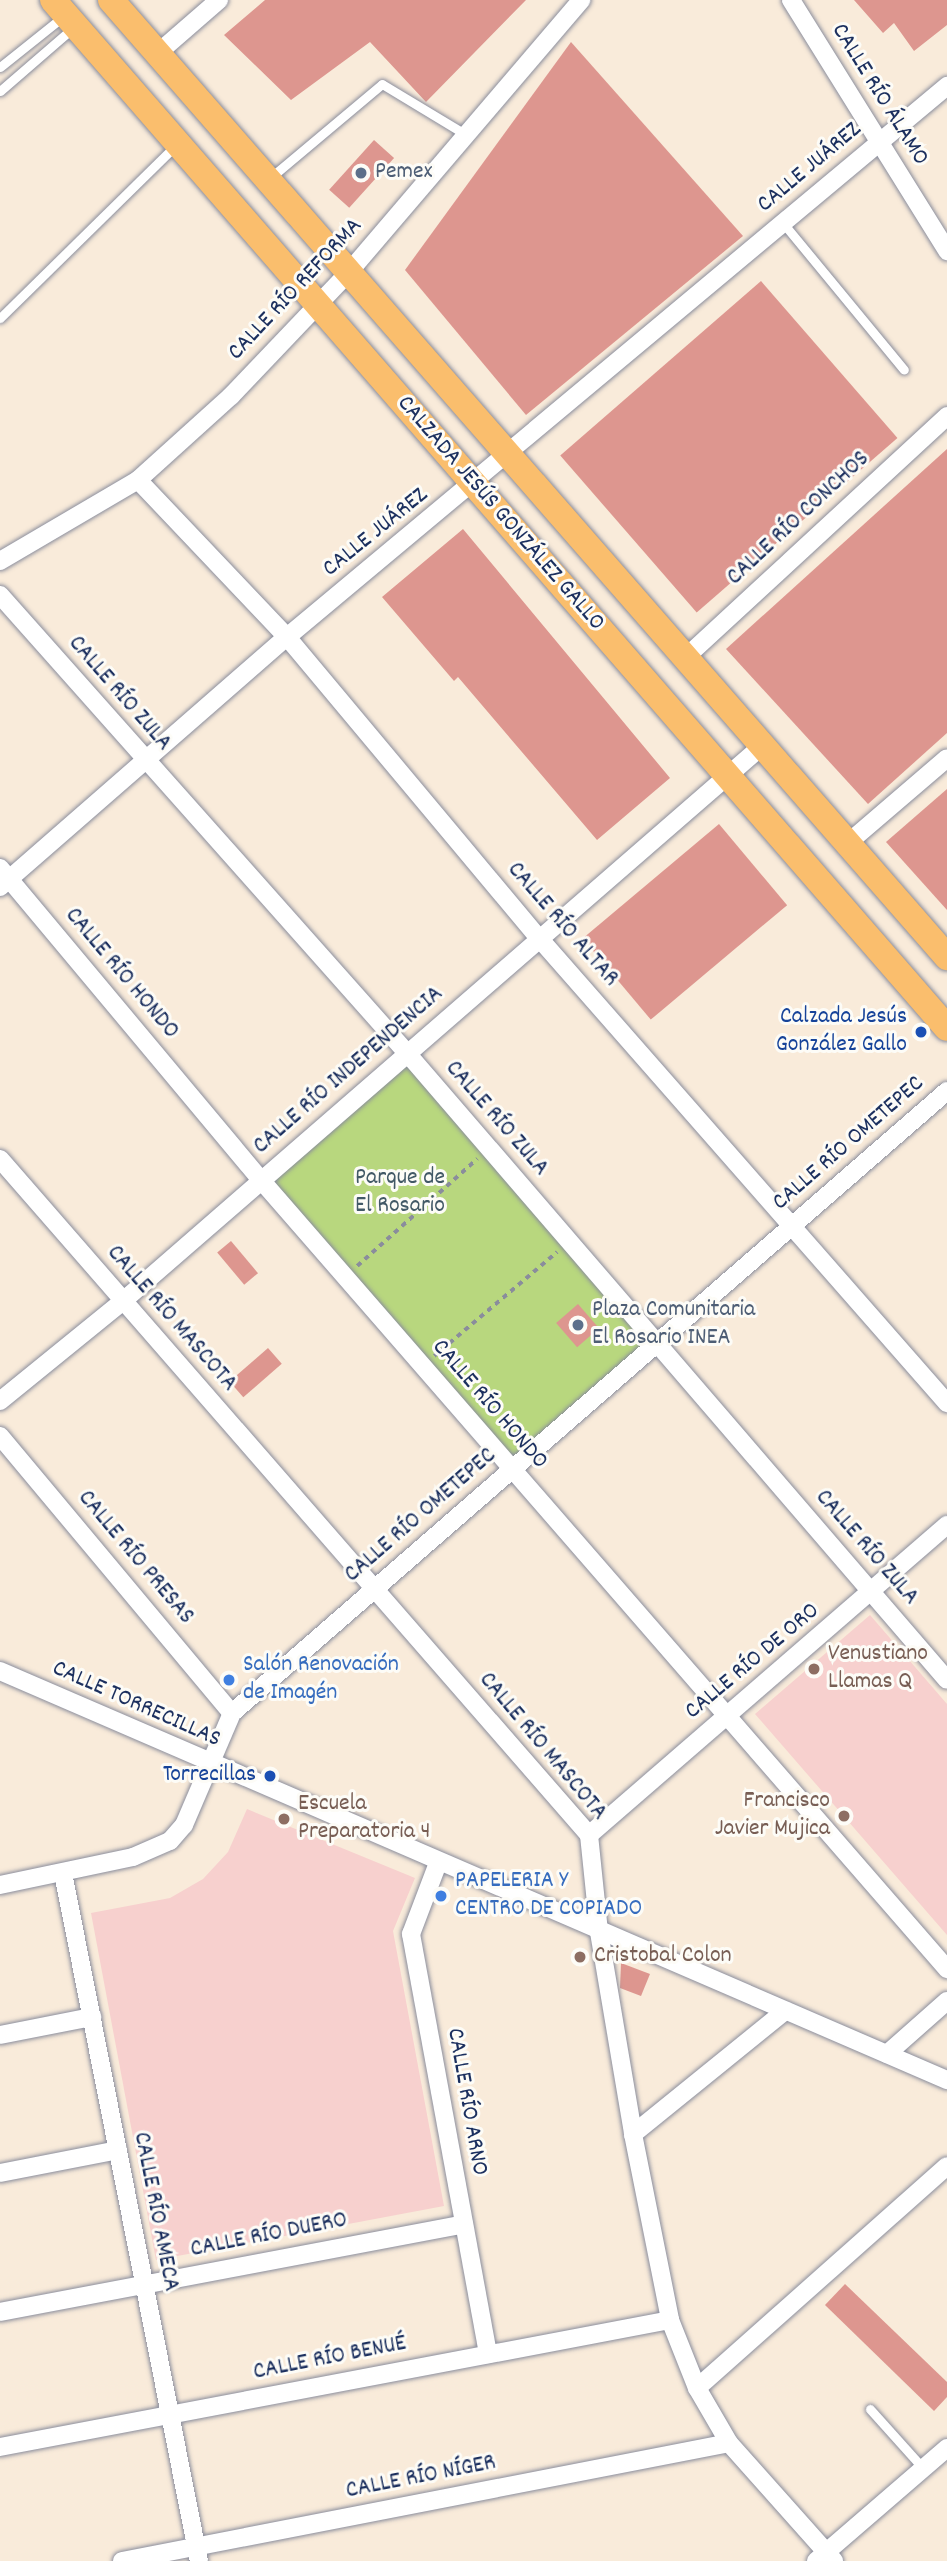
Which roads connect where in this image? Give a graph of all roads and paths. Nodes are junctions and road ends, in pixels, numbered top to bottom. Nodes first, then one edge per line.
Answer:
1 (111, 0) edge
2 (219, 0) edge
3 (581, 0) edge
4 (791, 0) edge
5 (65, 14) edge
6 (158, 53) junction
7 (0, 67) edge
8 (947, 86) edge
9 (0, 90) edge
10 (465, 135) junction
11 (879, 142) junction
12 (178, 143) junction
13 (268, 180) junction
14 (783, 222) junction
15 (947, 251) edge
16 (349, 272) junction
17 (318, 302) junction
18 (0, 318) edge
19 (904, 370) dead end
20 (947, 416) edge
21 (505, 453) junction
22 (138, 480) junction
23 (474, 484) junction
24 (0, 561) edge
25 (0, 595) edge
26 (287, 637) junction
27 (685, 658) junction
28 (762, 746) junction
29 (947, 758) edge
30 (145, 761) junction
31 (726, 774) junction
32 (848, 843) junction
33 (3, 878) edge
34 (539, 938) junction
35 (947, 957) edge
36 (947, 1028) edge
37 (407, 1053) junction
38 (947, 1091) edge
39 (489, 1149) junction
40 (0, 1159) edge
41 (261, 1180) junction
42 (792, 1226) junction
43 (569, 1242) junction
44 (345, 1277) junction
45 (123, 1301) junction
46 (657, 1343) junction
47 (423, 1366) junction
48 (0, 1401) edge
49 (947, 1403) edge
50 (0, 1436) edge
51 (512, 1469) junction
52 (947, 1525) edge
53 (374, 1589) junction
54 (872, 1593) junction
55 (0, 1672) edge
56 (947, 1681) edge
57 (232, 1713) junction
58 (727, 1716) junction
59 (209, 1765) junction
60 (589, 1835) junction
61 (438, 1863) junction
62 (63, 1873) junction
63 (0, 1885) edge
64 (599, 1932) junction
65 (947, 1969) edge
66 (947, 2001) edge
67 (785, 2011) junction
68 (92, 2017) junction
69 (0, 2035) edge
70 (887, 2054) junction
71 (947, 2080) edge
72 (633, 2134) junction
73 (118, 2150) junction
74 (947, 2166) edge
75 (0, 2173) edge
76 (464, 2224) junction
77 (144, 2285) junction
78 (0, 2312) edge
79 (670, 2320) junction
80 (488, 2354) junction
81 (697, 2388) junction
82 (870, 2409) dead end
83 (170, 2415) junction
84 (729, 2443) junction
85 (0, 2447) edge
86 (947, 2448) edge
87 (923, 2468) junction
88 (197, 2554) edge
89 (826, 2558) edge
90 (122, 2561) edge

1 - 6 main road, CALZADA JESÚS GONZÁLEZ GALLO
2 - 6 street
3 - 10 street, CALLE RÍO REFORMA
4 - 11 street, CALLE RÍO ÁLAMO
5 - 7 lane
5 - 9 lane
5 - 12 main road, CALZADA JESÚS GONZÁLEZ GALLO
6 - 13 main road, CALZADA JESÚS GONZÁLEZ GALLO
8 - 11 street, CALLE JUÁREZ
10 - 13 lane
10 - 16 street, CALLE RÍO REFORMA
11 - 14 street, CALLE JUÁREZ
11 - 15 street, CALLE RÍO ÁLAMO
12 - 17 main road, CALZADA JESÚS GONZÁLEZ GALLO
12 - 18 lane
13 - 16 main road, CALZADA JESÚS GONZÁLEZ GALLO
14 - 19 lane
14 - 21 street, CALLE JUÁREZ
16 - 17 street, CALLE RÍO REFORMA
16 - 21 main road, CALZADA JESÚS GONZÁLEZ GALLO
17 - 22 street, CALLE RÍO REFORMA
17 - 23 main road, CALZADA JESÚS GONZÁLEZ GALLO
20 - 27 street, CALLE RÍO CONCHOS
21 - 23 street, CALLE JUÁREZ
21 - 27 main road, CALZADA JESÚS GONZÁLEZ GALLO
22 - 24 street, CALLE RÍO REFORMA
22 - 26 street, CALLE RÍO ALTAR
23 - 26 street, CALLE JUÁREZ
23 - 31 main road, CALZADA JESÚS GONZÁLEZ GALLO
25 - 30 street, CALLE RÍO ZULA
26 - 30 street, CALLE JUÁREZ
26 - 34 street, CALLE RÍO ALTAR
27 - 28 main road, CALZADA JESÚS GONZÁLEZ GALLO
28 - 31 street, CALLE RÍO INDEPENDENCIA
28 - 32 main road, CALZADA JESÚS GONZÁLEZ GALLO
29 - 32 street
30 - 33 street, CALLE JUÁREZ
30 - 37 street, CALLE RÍO ZULA
31 - 34 street, CALLE RÍO INDEPENDENCIA
31 - 36 main road, CALZADA JESÚS GONZÁLEZ GALLO
32 - 35 main road, CALZADA JESÚS GONZÁLEZ GALLO
33 - 41 street, CALLE RÍO HONDO
34 - 37 street, CALLE RÍO INDEPENDENCIA
34 - 42 street, CALLE RÍO ALTAR
37 - 39 street, CALLE RÍO ZULA
37 - 41 street, CALLE RÍO INDEPENDENCIA
38 - 42 street, CALLE RÍO OMETEPEC
39 - 43 street, CALLE RÍO ZULA
39 - 44 path
40 - 45 street, CALLE RÍO MASCOTA
41 - 44 street, CALLE RÍO HONDO
41 - 45 street, CALLE RÍO INDEPENDENCIA
42 - 46 street, CALLE RÍO OMETEPEC
42 - 49 street, CALLE RÍO ALTAR
43 - 46 street, CALLE RÍO ZULA
43 - 47 path
44 - 47 street, CALLE RÍO HONDO
45 - 48 street, CALLE RÍO INDEPENDENCIA
45 - 53 street, CALLE RÍO MASCOTA
46 - 51 street, CALLE RÍO OMETEPEC
46 - 54 street, CALLE RÍO ZULA
47 - 51 street, CALLE RÍO HONDO
50 - 57 street, CALLE RÍO PRESAS
51 - 53 street, CALLE RÍO OMETEPEC
51 - 58 street, CALLE RÍO HONDO
52 - 54 street, CALLE RÍO DE ORO
53 - 57 street, CALLE RÍO OMETEPEC
53 - 60 street, CALLE RÍO MASCOTA
54 - 56 street, CALLE RÍO ZULA
54 - 58 street, CALLE RÍO DE ORO
55 - 59 street, CALLE TORRECILLAS
57 - 59 street, CALLE RÍO OMETEPEC
58 - 60 street, CALLE RÍO DE ORO
58 - 65 street, CALLE RÍO HONDO
59 - 61 street, CALLE TORRECILLAS
59 - 62 street, CALLE RÍO OMETEPEC
60 - 64 street, CALLE RÍO MASCOTA
61 - 64 street, CALLE TORRECILLAS
61 - 76 street, CALLE RÍO ARNO
62 - 63 street, CALLE RÍO OMETEPEC
62 - 68 street, CALLE RÍO AMECA
64 - 67 street, CALLE TORRECILLAS
64 - 72 street, CALLE RÍO MASCOTA
66 - 70 street
67 - 70 street, CALLE TORRECILLAS
67 - 72 street
68 - 69 street
68 - 73 street, CALLE RÍO AMECA
70 - 71 street, CALLE TORRECILLAS
72 - 79 street, CALLE RÍO MASCOTA
73 - 75 street
73 - 77 street, CALLE RÍO AMECA
74 - 81 street
76 - 77 street, CALLE RÍO DUERO
76 - 80 street, CALLE RÍO ARNO
77 - 78 street, CALLE RÍO DUERO
77 - 83 street, CALLE RÍO AMECA
79 - 80 street, CALLE RÍO BENUÉ
79 - 81 street, CALLE RÍO MASCOTA
80 - 83 street, CALLE RÍO BENUÉ
81 - 84 street, CALLE RÍO MASCOTA
82 - 87 lane
83 - 85 street, CALLE RÍO BENUÉ
83 - 88 street, CALLE RÍO AMECA
84 - 88 street, CALLE RÍO NÍGER
84 - 89 street, CALLE RÍO MASCOTA
86 - 87 street
87 - 89 street
88 - 90 street, CALLE RÍO NÍGER

